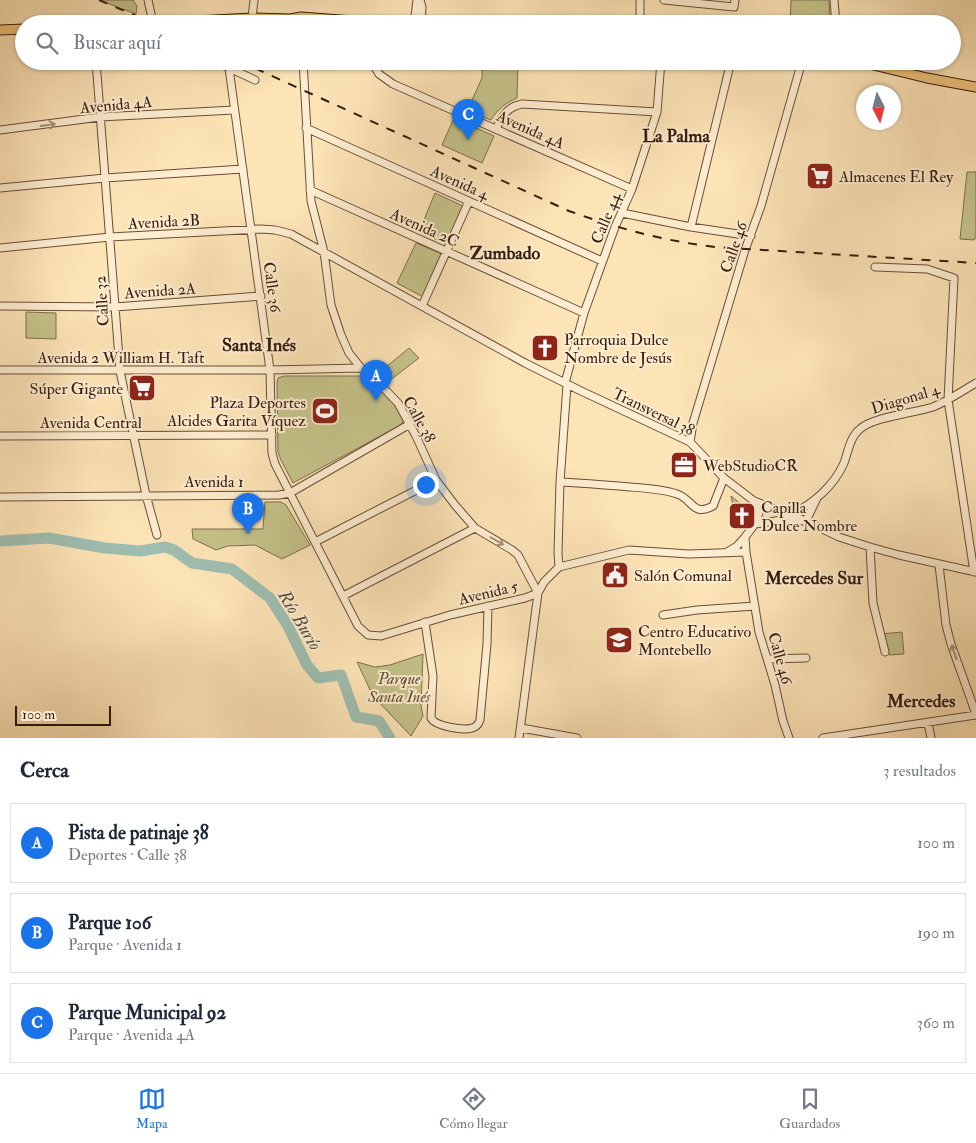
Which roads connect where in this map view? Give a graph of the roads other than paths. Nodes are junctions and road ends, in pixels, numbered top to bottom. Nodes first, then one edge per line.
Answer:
1 (148, 0) edge
2 (254, 0) edge
3 (418, 0) edge
4 (640, 0) edge
5 (664, 0) edge
6 (834, 0) edge
7 (734, 4) edge
8 (151, 15) edge
9 (252, 15) edge
10 (416, 15) edge
11 (422, 15) edge
12 (640, 15) edge
13 (835, 15) edge
14 (0, 30) edge
15 (15, 30) edge
16 (97, 70) edge
17 (229, 70) edge
18 (233, 70) edge
19 (303, 70) edge
20 (377, 70) edge
21 (660, 70) edge
22 (729, 70) edge
23 (799, 70) edge
24 (894, 70) edge
25 (255, 80) dead end
26 (976, 87) edge
27 (234, 110) junction
28 (657, 112) junction
29 (100, 117) junction
30 (306, 128) junction
31 (496, 128) junction
32 (0, 130) edge
33 (243, 169) junction
34 (105, 178) junction
35 (0, 188) edge
36 (632, 189) junction
37 (310, 190) junction
38 (469, 201) junction
39 (622, 213) junction
40 (691, 227) junction
41 (252, 230) junction
42 (750, 236) junction
43 (110, 237) junction
44 (0, 248) edge
45 (324, 252) junction
46 (446, 252) junction
47 (602, 261) junction
48 (875, 267) dead end
49 (261, 296) junction
50 (0, 306) edge
51 (115, 306) junction
52 (422, 306) junction
53 (584, 313) junction
54 (361, 368) junction
55 (0, 370) edge
56 (270, 370) junction
57 (120, 371) junction
58 (976, 383) edge
59 (566, 384) junction
60 (948, 400) junction
61 (410, 424) junction
62 (132, 435) junction
63 (272, 435) junction
64 (0, 436) edge
65 (690, 442) junction
66 (724, 478) junction
67 (436, 480) junction
68 (560, 482) junction
69 (290, 493) junction
70 (146, 495) junction
71 (818, 496) junction
72 (0, 497) edge
73 (754, 501) junction
74 (790, 515) junction
75 (806, 521) junction
76 (755, 524) junction
77 (475, 528) junction
78 (157, 535) dead end
79 (745, 537) junction
80 (315, 542) junction
81 (870, 547) junction
82 (746, 552) junction
83 (722, 554) junction
84 (939, 564) junction
85 (559, 567) junction
86 (975, 572) edge
87 (538, 593) junction
88 (343, 596) junction
89 (488, 606) junction
90 (754, 606) junction
91 (663, 615) dead end
92 (425, 622) junction
93 (368, 636) joint
94 (885, 652) dead end
95 (806, 658) dead end
96 (768, 659) junction
97 (976, 715) edge
98 (928, 723) junction
99 (521, 728) junction
100 (519, 738) edge
101 (577, 738) edge
102 (789, 738) edge
103 (823, 738) edge
104 (931, 738) edge

1 - 8 street
2 - 9 street
3 - 10 street
3 - 11 street
4 - 12 street
5 - 7 street
6 - 13 street
14 - 15 main road
16 - 29 street, Calle 32
17 - 27 street, Calle 36
18 - 25 street
19 - 30 street, Calle 38
20 - 31 street, Avenida 4A
21 - 28 street, Calle 44
22 - 40 street
23 - 42 street, Calle 46
24 - 26 main road
27 - 29 street, Avenida 4A
27 - 33 street, Calle 36
28 - 31 street
28 - 36 street, Calle 44
32 -> 29 street, Avenida 4A
29 - 34 street, Calle 32
30 - 37 street, Calle 38
30 - 38 street, Avenida 4
31 - 36 street, Avenida 4A
33 - 34 street
33 - 41 street, Calle 36
34 - 35 street
34 - 43 street, Calle 32
36 - 39 street, Calle 44
37 - 45 street, Calle 38
37 - 46 street, Avenida 2C
38 - 46 street
38 - 47 street, Avenida 4
39 - 40 street
39 - 47 street, Calle 44
40 - 42 street
41 - 43 street, Avenida 2B
41 - 45 street, Avenida 2B
41 - 49 street, Calle 36
42 - 65 street, Calle 46
43 - 44 street, Avenida 2B
43 - 51 street, Calle 32
45 - 52 street, Transversal 38
45 - 54 street, Calle 38
46 - 52 street
46 - 53 street, Avenida 2C
47 - 53 street, Calle 44
48 - 60 street
49 - 51 street, Avenida 2A
49 - 56 street, Calle 36
50 - 51 street, Avenida 2A
51 - 57 street, Calle 32
52 - 59 street, Transversal 38
53 - 59 street, Calle 44
54 - 56 street, Avenida 2 William H. Taft
54 - 61 street, Calle 38
55 - 57 street, Avenida 2 William H. Taft
56 - 57 street, Avenida 2 William H. Taft
56 - 63 street, Calle 36
57 - 62 street, Calle 32
58 - 60 street, Diagonal 4
59 - 65 street, Transversal 38
59 - 68 street, Calle 44
60 - 71 street, Diagonal 4
60 - 86 street
61 - 67 street, Calle 38
61 - 69 street, Avenida 1
62 - 63 street, Avenida Central
62 - 64 street, Avenida Central
62 - 70 street, Calle 32
63 - 69 street, Calle 36
65 - 66 street, Transversal 38
66 - 68 street
66 - 73 street, Transversal 38
67 - 77 street, Calle 38
67 - 80 street
68 - 85 street, Calle 44
69 - 70 street, Avenida 1
69 - 80 street, Calle 36
70 - 72 street, Avenida 1
70 - 78 street, Calle 32
71 - 74 street, Diagonal 4
71 - 75 street, Diagonal 4
73 - 74 street, Transversal 38
73 - 76 street
74 - 75 street, Transversal 38
75 - 76 street
75 - 81 street, Transversal 38
76 - 79 street
77 -> 87 street, Calle 38
77 - 88 street
79 - 82 street, Calle 46
79 - 83 street
80 - 88 street, Calle 36
81 - 84 street, Transversal 38
81 - 94 street
82 - 83 street
82 - 90 street, Calle 46
83 - 85 street
84 - 86 street, Transversal 38
97 -> 84 street
85 - 87 street, Avenida 5
87 - 89 street, Avenida 5
87 - 99 street
88 - 93 street, Calle 36
89 - 92 street, Avenida 5
89 - 92 street
90 - 91 street
90 - 96 street, Calle 46
92 - 93 street, Avenida 5
95 - 96 street
96 - 102 street, Calle 46
97 - 98 street
98 - 103 street
98 - 104 street
99 - 100 street
99 - 101 street

